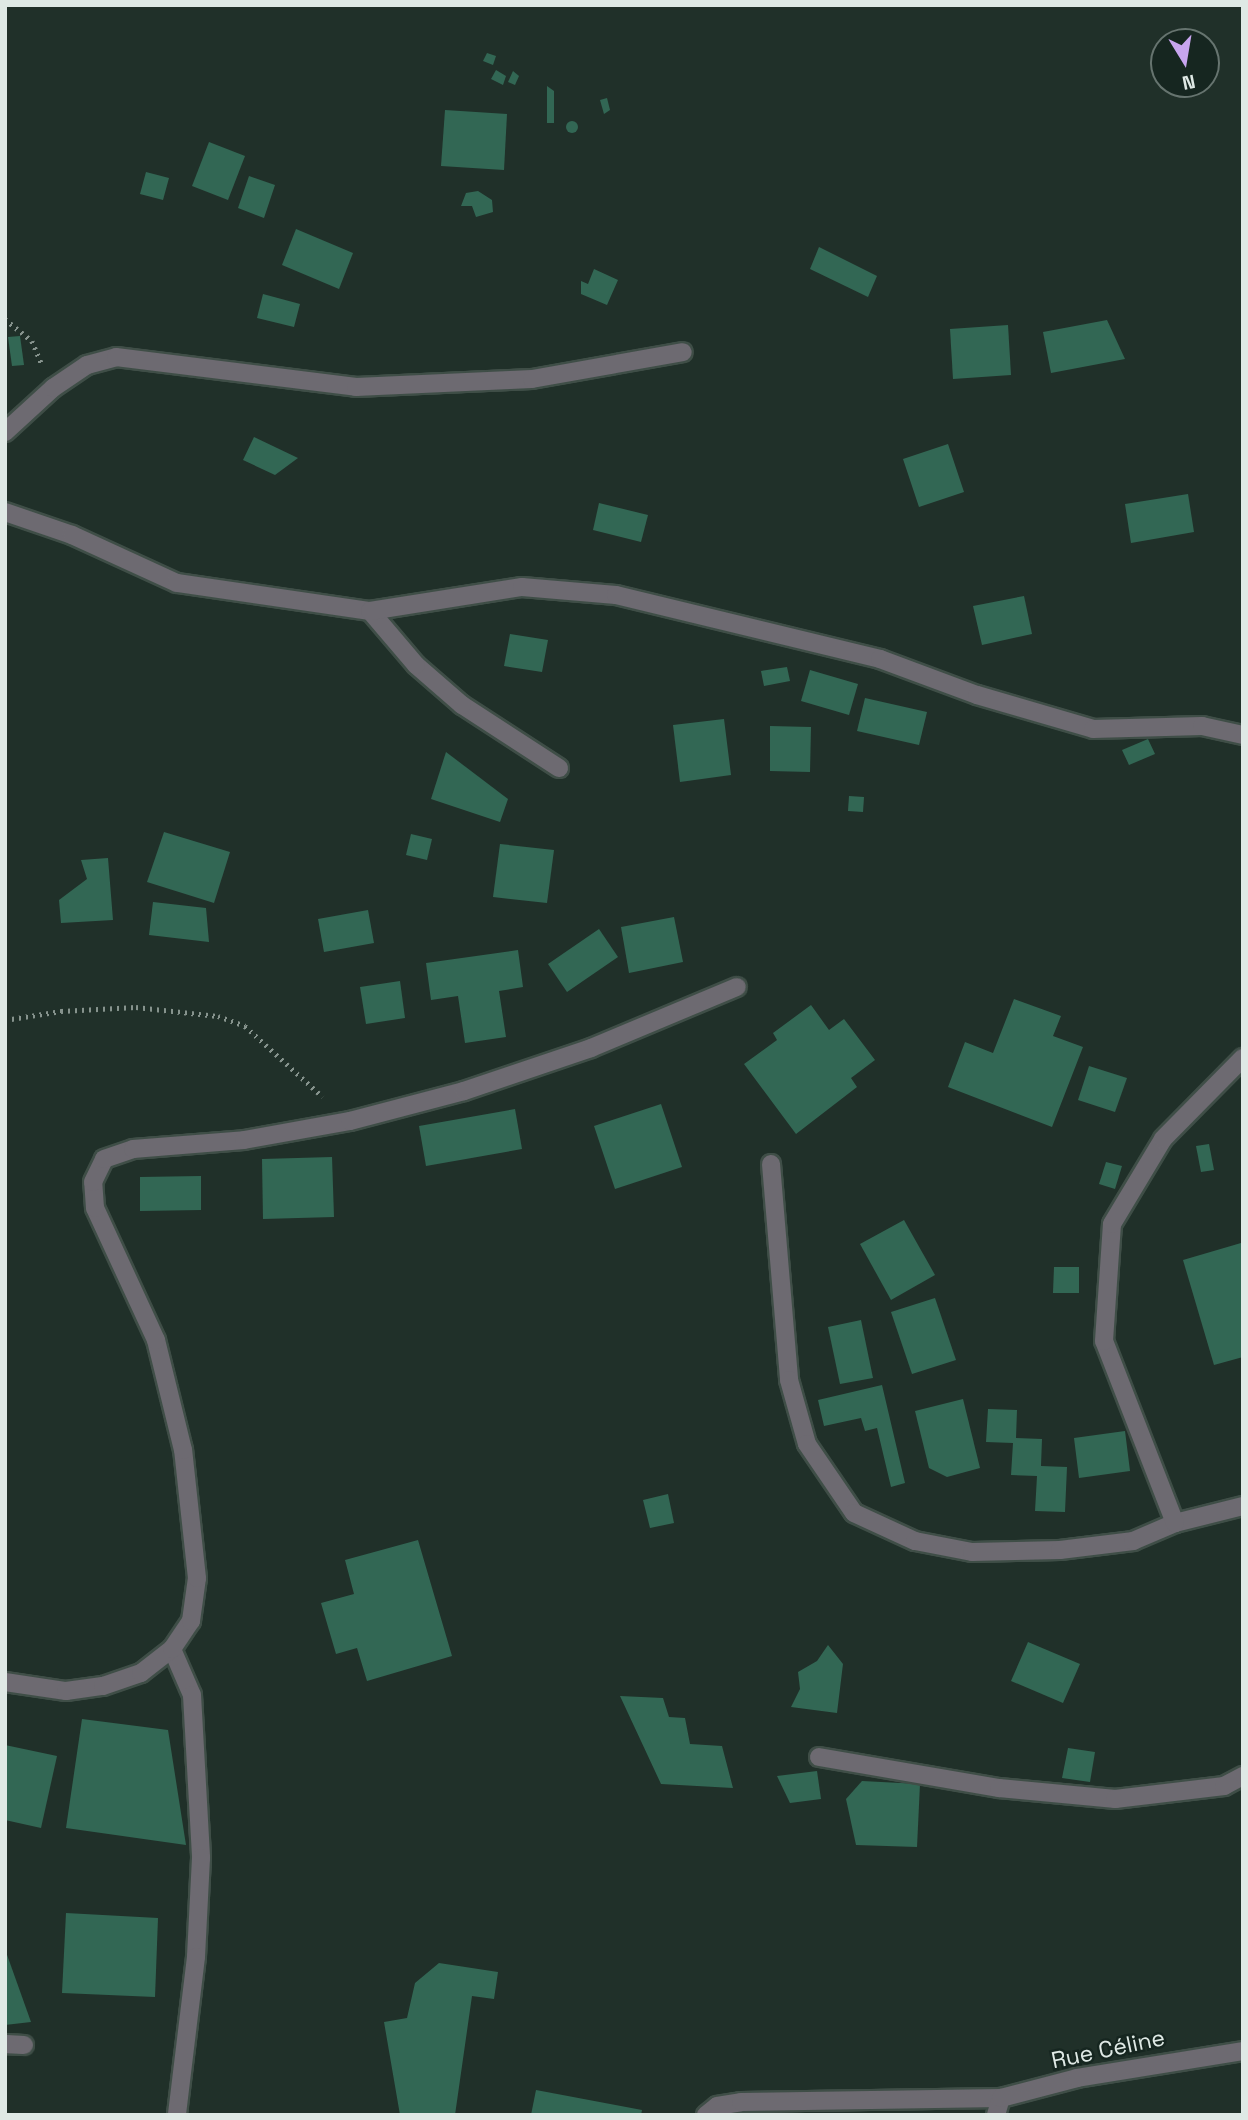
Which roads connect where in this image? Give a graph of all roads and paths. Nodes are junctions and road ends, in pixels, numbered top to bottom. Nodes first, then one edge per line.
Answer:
1 (5, 319) edge
2 (683, 352) dead end
3 (52, 388) junction
4 (5, 432) edge
5 (5, 512) edge
6 (370, 611) junction
7 (1243, 734) edge
8 (559, 768) dead end
9 (737, 987) dead end
10 (5, 1020) edge
11 (1243, 1058) edge
12 (350, 1121) junction
13 (771, 1164) dead end
14 (1243, 1506) edge
15 (1175, 1523) junction
16 (172, 1649) junction
17 (5, 1682) edge
18 (819, 1757) dead end
19 (1243, 1776) edge
20 (5, 2044) edge
21 (24, 2045) dead end
22 (1243, 2051) edge
23 (999, 2106) edge
24 (177, 2115) edge
25 (706, 2115) edge

1 - 3 path
2 - 3 street
3 - 4 street
5 - 6 street
6 - 7 street
6 - 8 street
9 - 12 street
10 - 12 path
11 - 15 street
12 - 16 street
13 - 15 street
14 - 15 street
16 - 17 street
16 - 24 street
18 - 19 street
20 - 21 street
22 - 23 street, Rue Céline
23 - 25 street, Rue Céline

